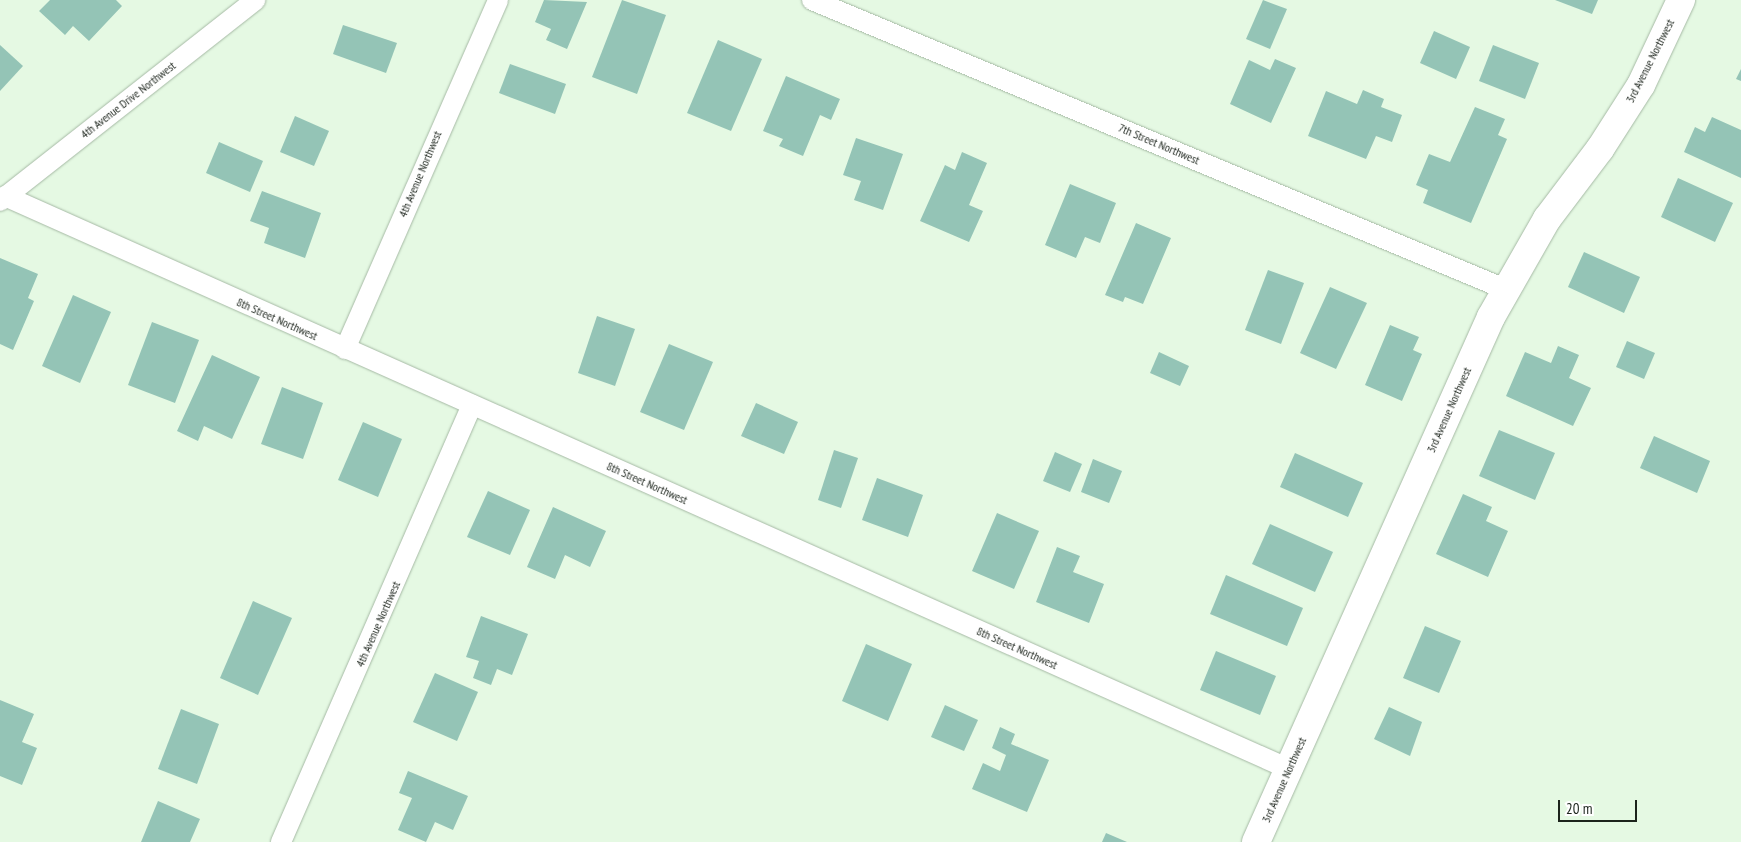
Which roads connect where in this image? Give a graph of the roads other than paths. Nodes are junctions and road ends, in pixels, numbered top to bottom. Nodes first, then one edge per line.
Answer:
1 (255, 0) edge
2 (498, 0) edge
3 (812, 0) edge
4 (1681, 0) edge
5 (3, 199) edge
6 (1505, 289) junction
7 (345, 349) junction
8 (472, 405) junction
9 (1289, 769) junction
10 (281, 842) edge
11 (1256, 842) edge
12 (1274, 842) edge

1 - 5 street, 4th Avenue Drive Northwest
2 - 7 street, 4th Avenue Northwest
3 - 6 street, 7th Street Northwest
4 - 6 main road, 3rd Avenue Northwest
5 - 7 street, 8th Street Northwest
6 - 9 main road, 3rd Avenue Northwest
7 - 8 street, 8th Street Northwest
8 - 9 street, 8th Street Northwest
8 - 10 street, 4th Avenue Northwest
9 - 11 main road, 3rd Avenue Northwest
9 - 12 main road

